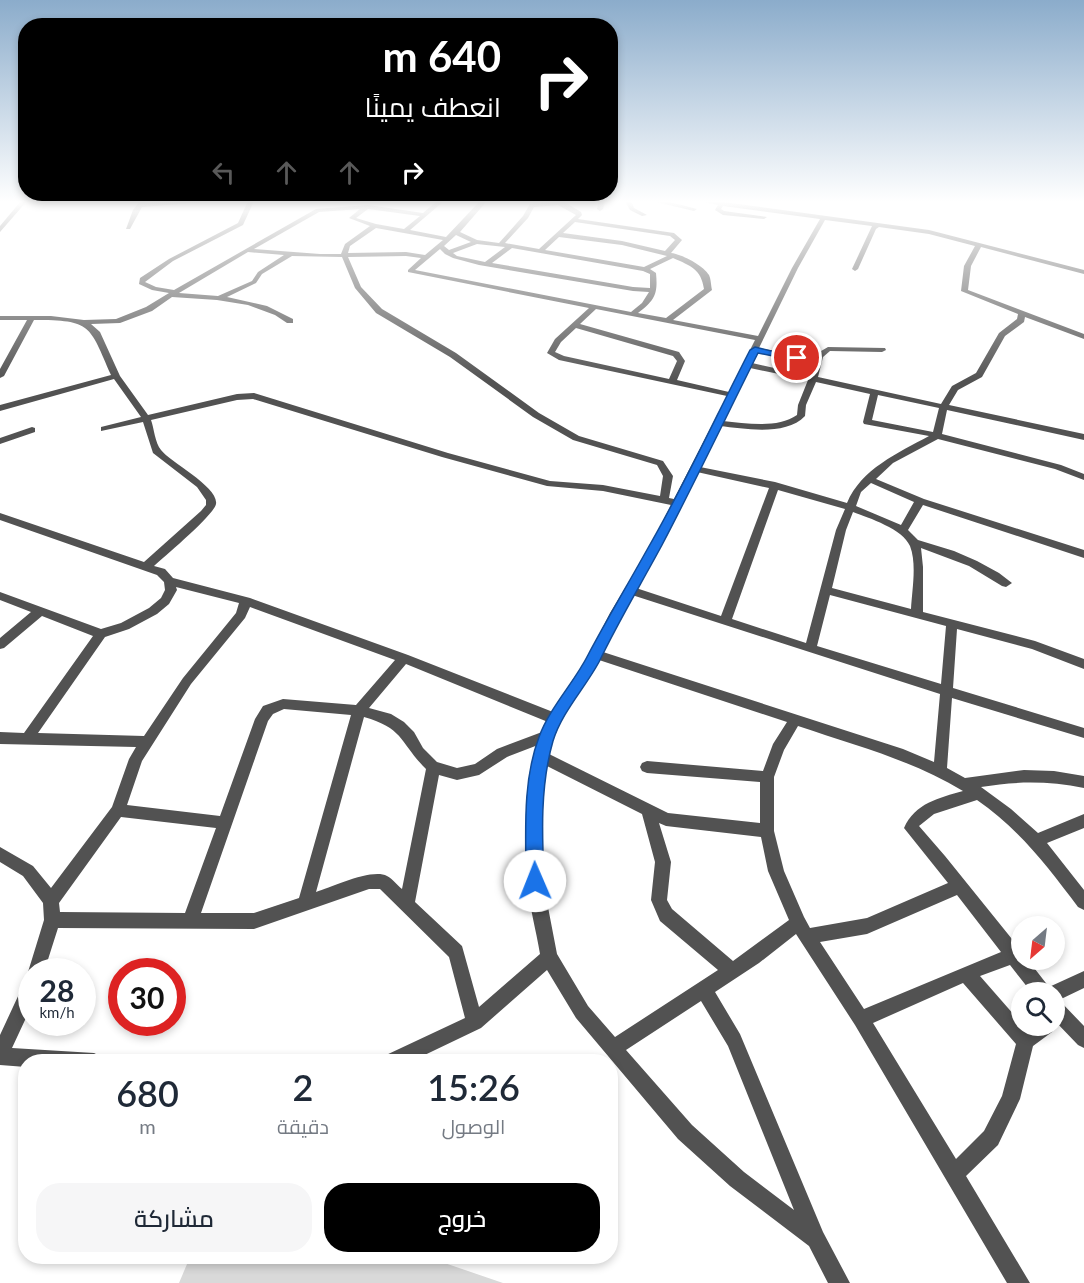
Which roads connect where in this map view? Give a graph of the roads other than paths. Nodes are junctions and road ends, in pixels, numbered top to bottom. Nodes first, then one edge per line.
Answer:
1 (170, 261) edge
2 (228, 261) edge
3 (280, 261) edge
4 (347, 261) edge
5 (422, 261) edge
6 (473, 261) edge
7 (491, 261) edge
8 (598, 261) edge
9 (659, 261) edge
10 (689, 261) edge
11 (799, 261) edge
12 (859, 261) edge
13 (967, 261) edge
14 (1043, 261) edge
15 (487, 264) junction
16 (645, 269) junction
17 (855, 269) dead end
18 (1084, 272) edge
19 (654, 290) junction
20 (174, 294) junction
21 (220, 298) junction
22 (594, 307) junction
23 (1022, 313) junction
24 (633, 314) junction
25 (0, 318) edge
26 (32, 318) junction
27 (290, 321) dead end
28 (667, 321) junction
29 (84, 322) junction
30 (575, 325) junction
31 (1084, 337) edge
32 (760, 339) junction
33 (755, 350) junction
34 (882, 351) dead end
35 (818, 362) junction
36 (748, 365) junction
37 (116, 375) junction
38 (0, 376) edge
39 (813, 380) junction
40 (672, 382) junction
41 (875, 392) junction
42 (732, 395) junction
43 (944, 406) junction
44 (0, 408) edge
45 (146, 418) junction
46 (716, 423) junction
47 (32, 429) dead end
48 (104, 429) dead end
49 (937, 436) junction
50 (1084, 437) edge
51 (0, 441) edge
52 (694, 469) junction
53 (1084, 477) edge
54 (869, 479) junction
55 (775, 485) junction
56 (670, 501) junction
57 (920, 501) junction
58 (851, 509) junction
59 (0, 516) edge
60 (903, 530) junction
61 (914, 542) junction
62 (1084, 554) edge
63 (147, 566) junction
64 (169, 581) junction
65 (1006, 583) dead end
66 (630, 590) junction
67 (824, 590) junction
68 (0, 596) edge
69 (246, 601) junction
70 (40, 611) junction
71 (917, 615) junction
72 (725, 621) junction
73 (952, 624) junction
74 (101, 634) junction
75 (0, 645) edge
76 (810, 649) junction
77 (596, 654) junction
78 (404, 658) junction
79 (1084, 664) edge
80 (948, 690) junction
81 (359, 710) junction
82 (556, 719) junction
83 (795, 720) junction
84 (1084, 733) edge
85 (547, 736) junction
86 (0, 738) edge
87 (27, 739) junction
88 (147, 742) junction
89 (541, 757) junction
90 (433, 767) junction
91 (647, 767) dead end
92 (940, 770) junction
93 (767, 777) junction
94 (1084, 782) edge
95 (964, 784) junction
96 (980, 793) junction
97 (118, 810) junction
98 (648, 811) junction
99 (1084, 821) edge
100 (225, 823) junction
101 (767, 831) junction
102 (1036, 841) junction
103 (0, 854) edge
104 (960, 886) junction
105 (51, 901) junction
106 (1084, 902) edge
107 (407, 903) junction
108 (305, 905) junction
109 (52, 920) junction
110 (190, 921) junction
111 (803, 930) junction
112 (1011, 951) edge
113 (1011, 956) edge
114 (549, 957) junction
115 (40, 958) edge
116 (1025, 970) edge
117 (732, 971) junction
118 (966, 973) junction
119 (1084, 979) edge
120 (1035, 982) edge
121 (703, 988) junction
122 (1065, 988) edge
123 (18, 1016) edge
124 (861, 1019) junction
125 (475, 1022) junction
126 (1065, 1025) edge
127 (1031, 1036) edge
128 (1084, 1039) edge
129 (1025, 1041) junction
130 (612, 1049) junction
131 (407, 1054) edge
132 (616, 1054) edge
133 (0, 1055) edge
134 (18, 1056) edge
135 (618, 1056) edge
136 (954, 1174) junction
137 (816, 1239) junction
138 (839, 1283) edge
139 (1019, 1283) edge

1 - 20 street
2 - 20 street
3 - 21 street
4 - 56 street
5 - 22 street
6 - 15 street
7 - 15 street
8 - 16 street
9 - 16 street
10 - 28 street
11 - 32 street
12 - 17 street
13 - 23 street
14 - 18 street
15 - 19 street
16 - 19 street
19 - 24 street
20 - 21 street
20 - 29 street
21 - 27 street
22 - 24 street
22 - 30 street
23 - 31 street
23 - 43 street
24 - 28 street
25 - 26 street
26 - 29 street
26 - 38 street
28 - 32 street
29 - 37 street
30 - 40 street
30 - 40 street
32 - 33 street
33 - 35 street
33 - 36 street
34 - 35 street
35 - 39 street
36 - 39 street
36 - 42 street
37 - 44 street
37 - 45 street
39 - 41 street
39 - 46 street
40 - 42 street
41 - 43 street
41 - 49 street
42 - 46 street
43 - 49 street
43 - 50 street
45 - 48 street
45 - 56 street
45 - 63 street
46 - 52 street
47 - 51 street
49 - 53 street
49 - 54 street
52 - 55 street
52 - 56 street
54 - 57 street
54 - 58 street
55 - 58 street
55 - 72 street
56 - 66 street
57 - 60 street
57 - 62 street
58 - 60 street
58 - 67 street
59 - 63 street
60 - 61 street
61 - 65 street
61 - 71 street
63 - 64 street
64 - 69 street
64 - 74 street
66 - 72 street
66 - 77 street
67 - 71 street
67 - 76 street
68 - 70 street
69 - 78 street
69 - 88 street
70 - 74 street
70 - 75 street
71 - 73 street
72 - 76 street
73 - 79 street
73 - 80 street
74 - 87 street
76 - 80 street
77 - 82 street
77 - 83 street
78 - 81 street
78 - 82 street
80 - 84 street
80 - 92 street
81 - 90 street
81 - 100 street
81 - 108 street
82 - 85 street
83 - 92 street
83 - 93 street
85 - 89 street
85 - 90 street
86 - 87 street
87 - 88 street
88 - 97 street
89 - 98 street
89 - 114 street
90 - 107 street
91 - 93 street
92 - 95 street
93 - 101 street
94 - 95 street
95 - 96 street
96 - 102 street
96 - 104 street
97 - 100 street
97 - 105 street
98 - 101 street
98 - 117 street
99 - 102 street
100 - 110 street
101 - 111 street
102 - 106 street
103 - 105 street
104 - 111 street
104 - 112 street
105 - 109 street
107 - 108 street
107 - 125 street
108 - 110 street
109 - 110 street
109 - 115 street
111 - 117 street
111 - 124 street
113 - 118 street
114 - 125 street
114 - 130 street
116 - 120 street
117 - 121 street
118 - 124 street
118 - 129 street
119 - 122 street
121 - 130 street
121 - 137 street
123 - 133 street
124 - 136 street
125 - 131 street
126 - 128 street
127 - 129 street
129 - 136 street
130 - 132 street
133 - 134 street
135 - 137 street
136 - 139 street
137 - 138 street

